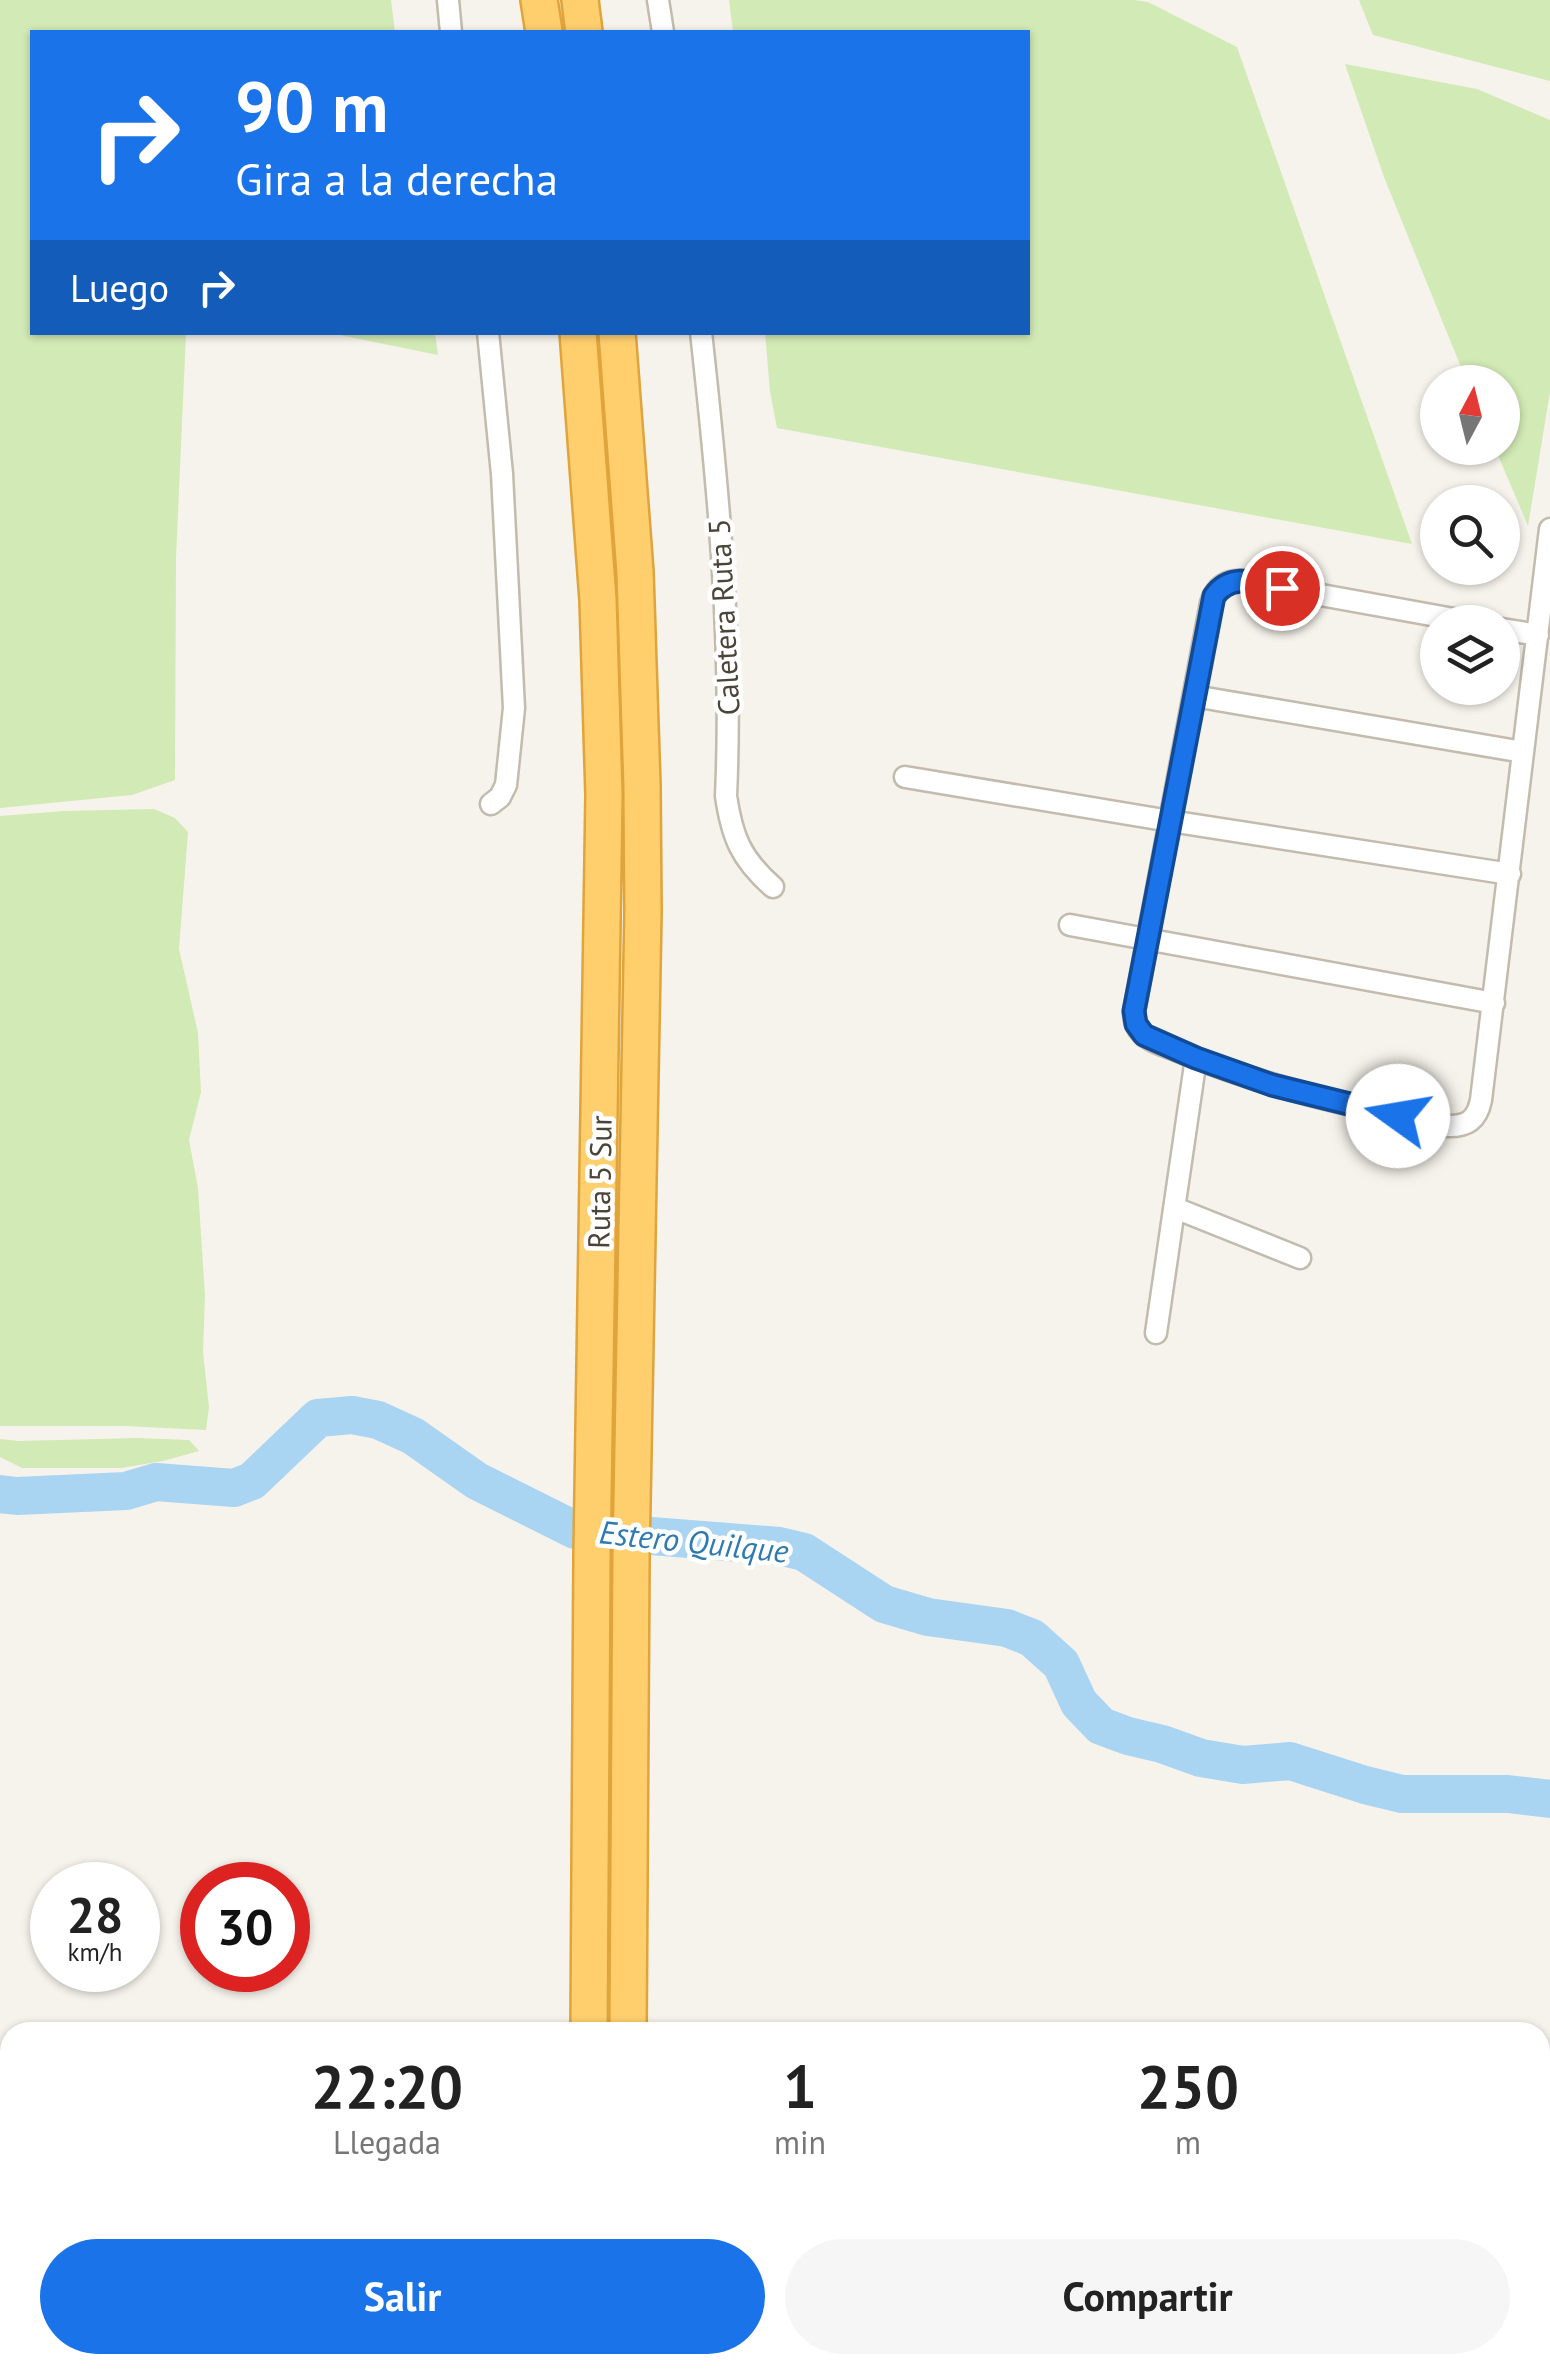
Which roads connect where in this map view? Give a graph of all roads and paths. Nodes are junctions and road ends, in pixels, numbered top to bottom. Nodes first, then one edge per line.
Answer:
1 (448, 0) edge
2 (539, 0) edge
3 (580, 0) edge
4 (658, 0) edge
5 (452, 30) edge
6 (544, 30) edge
7 (584, 30) edge
8 (662, 30) edge
9 (488, 335) edge
10 (578, 335) edge
11 (618, 335) edge
12 (701, 335) edge
13 (1550, 529) edge
14 (1420, 613) edge
15 (1520, 632) edge
16 (1538, 635) junction
17 (1194, 696) junction
18 (1523, 752) junction
19 (906, 777) dead end
20 (490, 804) dead end
21 (1170, 821) junction
22 (1510, 874) junction
23 (773, 887) dead end
24 (1070, 924) dead end
25 (1147, 939) junction
26 (1494, 1002) junction
27 (1196, 1058) junction
28 (1175, 1208) junction
29 (1300, 1258) dead end
30 (1156, 1333) dead end
31 (589, 2022) edge
32 (628, 2022) edge

1 - 5 street
2 - 6 highway
3 - 7 highway
4 - 8 street
9 - 20 street
10 - 31 highway, Ruta 5 Sur
11 - 32 highway, Ruta 5 Sur
12 - 23 street, Caletera Ruta 5
13 - 16 street
14 - 17 street
15 - 16 street
16 - 18 street
17 - 18 street
17 - 21 street
18 - 22 street
19 - 21 street
21 - 22 street
21 - 25 street
22 - 26 street
24 - 25 street
25 - 26 street
25 - 27 street
26 - 27 street
27 - 28 street
28 - 29 street
28 - 30 street

